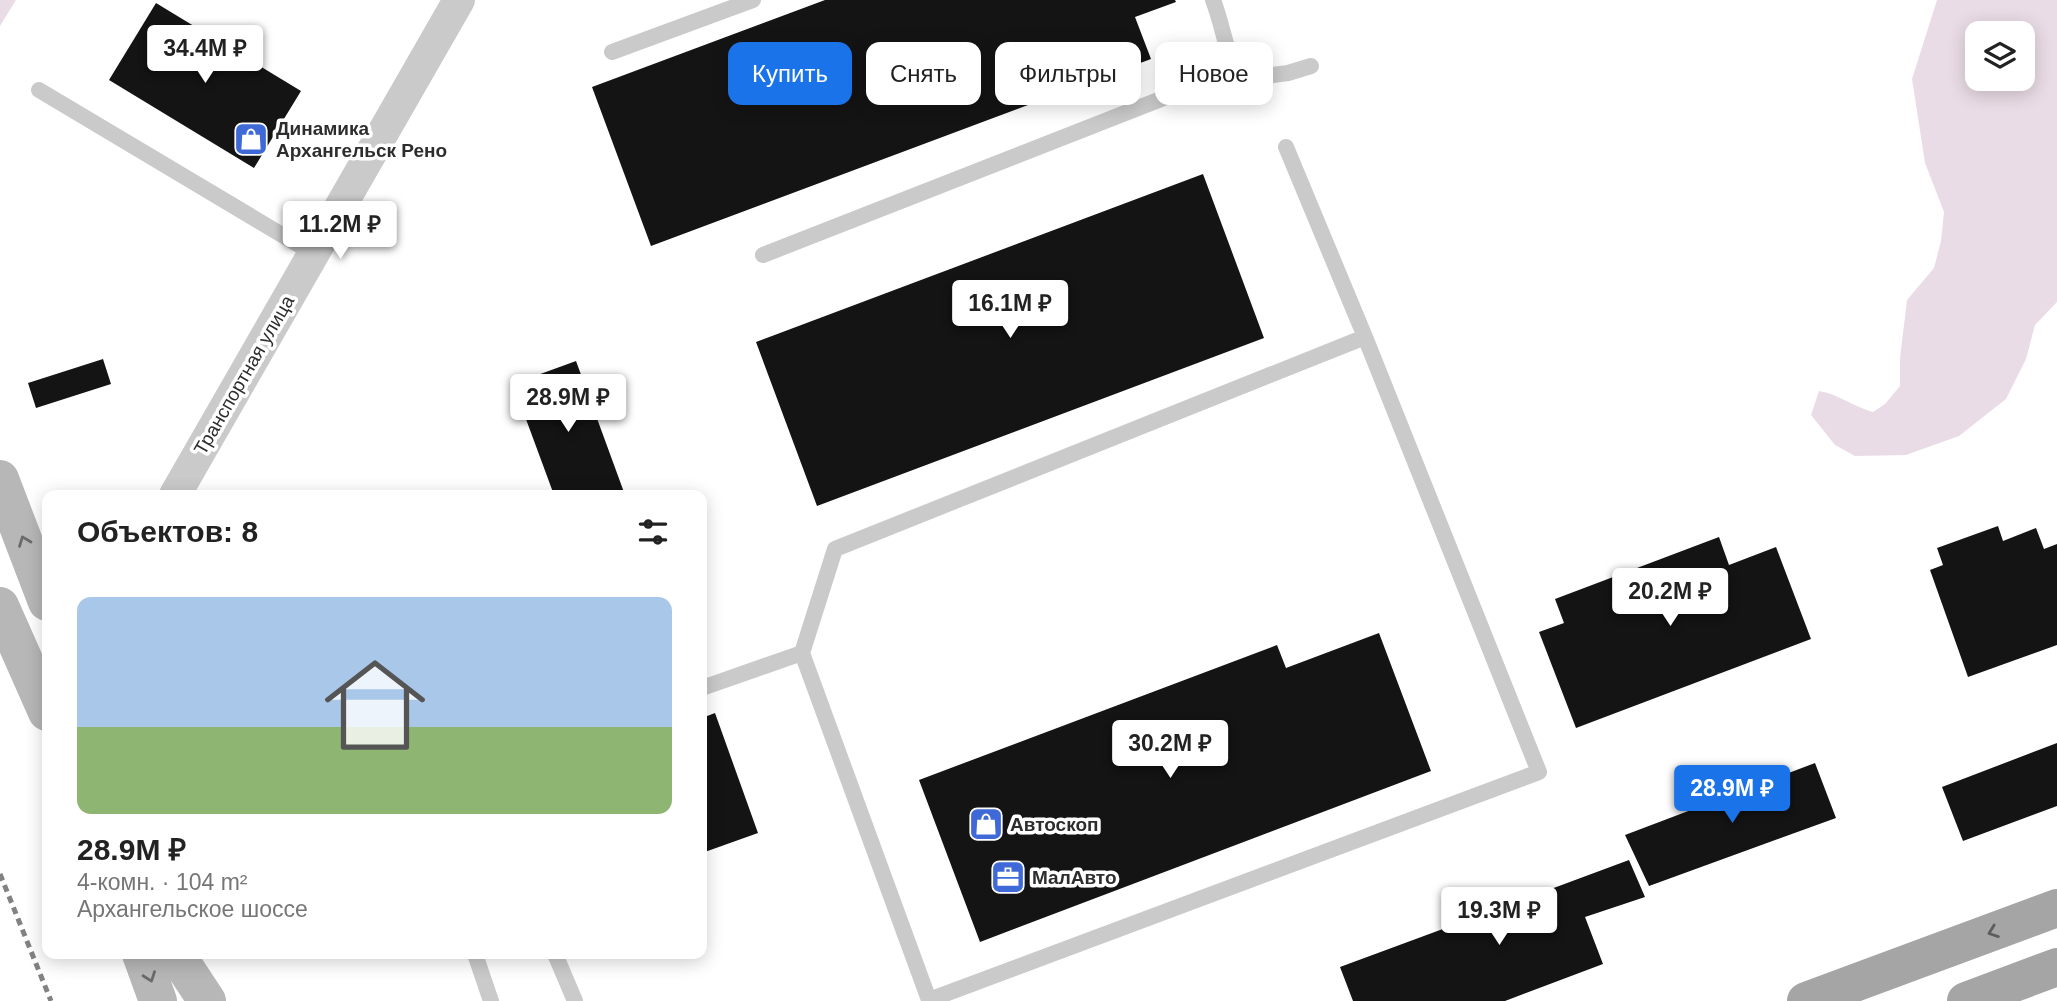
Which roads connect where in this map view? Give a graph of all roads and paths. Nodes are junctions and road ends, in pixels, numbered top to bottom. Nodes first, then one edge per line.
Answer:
1 (459, 0) edge
2 (1213, 0) edge
3 (747, 1) edge
4 (1225, 42) edge
5 (612, 52) dead end
6 (1311, 66) dead end
7 (1273, 75) edge
8 (39, 90) dead end
9 (1155, 101) edge
10 (1286, 147) dead end
11 (314, 254) junction
12 (763, 255) dead end
13 (1365, 337) junction
14 (0, 480) edge
15 (178, 490) edge
16 (42, 589) edge
17 (0, 606) edge
18 (802, 653) junction
19 (707, 686) edge
20 (42, 689) edge
21 (2057, 908) edge
22 (143, 959) edge
23 (175, 959) edge
24 (178, 959) edge
25 (477, 959) edge
26 (557, 959) edge
27 (2057, 967) edge
28 (573, 1000) edge
29 (158, 1001) edge
30 (188, 1001) edge
31 (207, 1001) edge
32 (491, 1001) edge
33 (1807, 1001) edge
34 (1966, 1001) edge

1 - 11 street, Транспортная улица
2 - 4 lane
3 - 5 lane
6 - 7 lane
8 - 11 lane
9 - 12 lane
10 - 13 lane
11 - 15 street, Транспортная улица
13 - 18 lane
13 - 18 lane
16 -> 14 main road
17 - 20 main road
18 - 19 lane
21 -> 33 main road
22 -> 29 main road
23 - 30 main road
24 - 31 main road
25 - 32 lane
26 - 28 lane
27 - 34 main road

